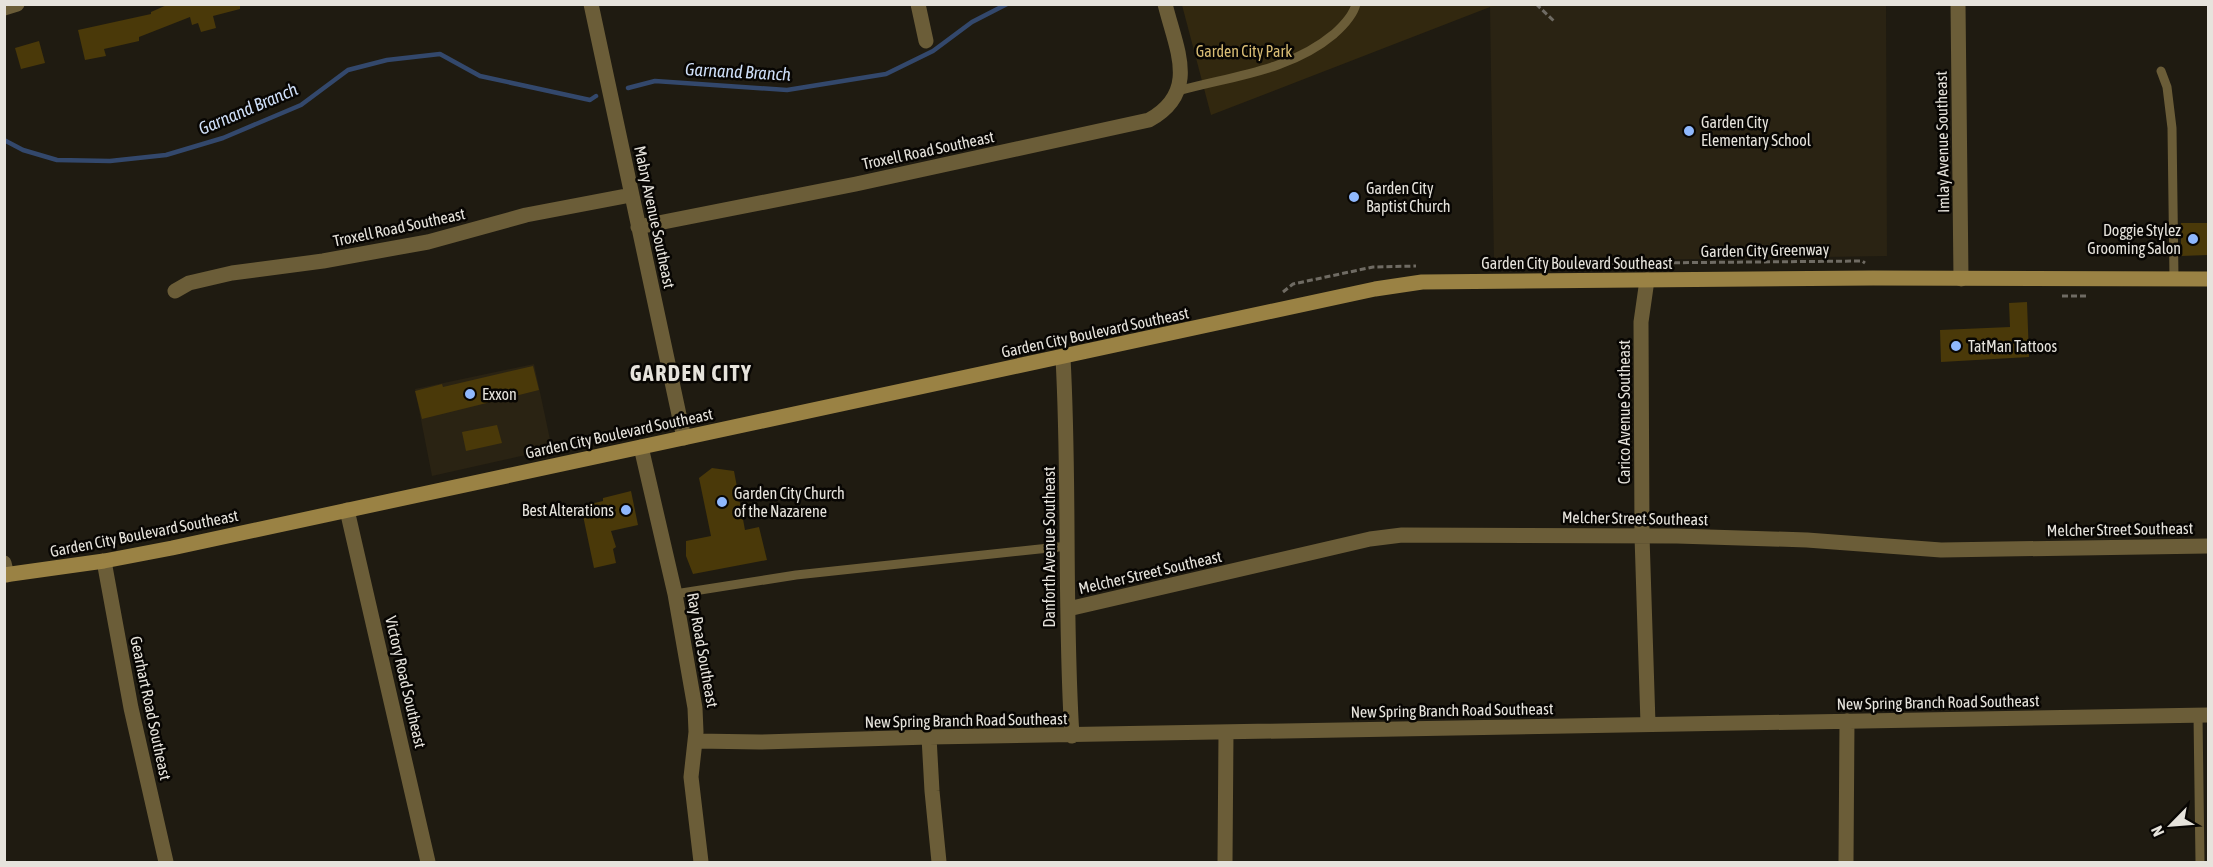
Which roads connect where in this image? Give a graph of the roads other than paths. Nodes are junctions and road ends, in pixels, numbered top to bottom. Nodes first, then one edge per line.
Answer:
1 (17, 4) edge
2 (591, 4) edge
3 (918, 4) edge
4 (1165, 4) edge
5 (1958, 4) edge
6 (1357, 7) edge
7 (4, 8) edge
8 (926, 41) dead end
9 (2161, 71) dead end
10 (1178, 91) junction
11 (631, 195) junction
12 (638, 227) junction
13 (2174, 278) junction
14 (1961, 279) junction
15 (2208, 279) edge
16 (1647, 280) junction
17 (175, 291) dead end
18 (1063, 358) junction
19 (684, 438) junction
20 (641, 447) junction
21 (347, 510) junction
22 (1642, 536) junction
23 (1068, 546) junction
24 (2208, 546) edge
25 (104, 561) junction
26 (5, 571) edge
27 (675, 594) junction
28 (1068, 609) junction
29 (2203, 715) edge
30 (1846, 721) junction
31 (1648, 724) junction
32 (1226, 733) junction
33 (1072, 736) junction
34 (929, 737) junction
35 (696, 741) junction
36 (166, 862) edge
37 (428, 862) edge
38 (701, 862) edge
39 (939, 862) edge
40 (1225, 862) edge
41 (1846, 862) edge
42 (2200, 862) edge

1 - 7 street
2 - 11 street, Mabry Avenue Southeast
3 - 8 street
4 - 10 street
5 - 14 street, Imlay Avenue Southeast
6 - 10 lane
9 - 13 lane
10 - 12 street, Troxell Road Southeast
11 - 12 street, Mabry Avenue Southeast
11 - 17 street, Troxell Road Southeast
12 - 19 street, Mabry Avenue Southeast
13 - 14 street, Garden City Boulevard Southeast
13 - 15 street, Garden City Boulevard Southeast
14 - 16 street, Garden City Boulevard Southeast
16 - 18 street, Garden City Boulevard Southeast
16 - 22 street, Carico Avenue Southeast
18 - 19 street, Garden City Boulevard Southeast
18 - 23 street, Danforth Avenue Southeast
19 - 20 street, Garden City Boulevard Southeast
20 - 21 street, Garden City Boulevard Southeast
20 - 27 street, Ray Road Southeast
21 - 25 street, Garden City Boulevard Southeast
21 - 37 street, Victory Road Southeast
22 - 24 street, Melcher Street Southeast
22 - 28 street, Melcher Street Southeast
22 - 31 street, Carico Avenue Southeast
23 - 27 lane
23 - 28 street, Danforth Avenue Southeast
25 - 26 street, Garden City Boulevard Southeast
25 - 36 street, Gearhart Road Southeast
27 - 35 street, Ray Road Southeast
28 - 33 street, Danforth Avenue Southeast
29 - 30 street, New Spring Branch Road Southeast
29 - 42 lane
30 - 31 street, New Spring Branch Road Southeast
30 - 41 street
31 - 32 street, New Spring Branch Road Southeast
32 - 33 street, New Spring Branch Road Southeast
32 - 40 street
33 - 34 street, New Spring Branch Road Southeast
34 - 35 street, New Spring Branch Road Southeast
34 - 39 street
35 - 38 street, Ray Road Southeast

